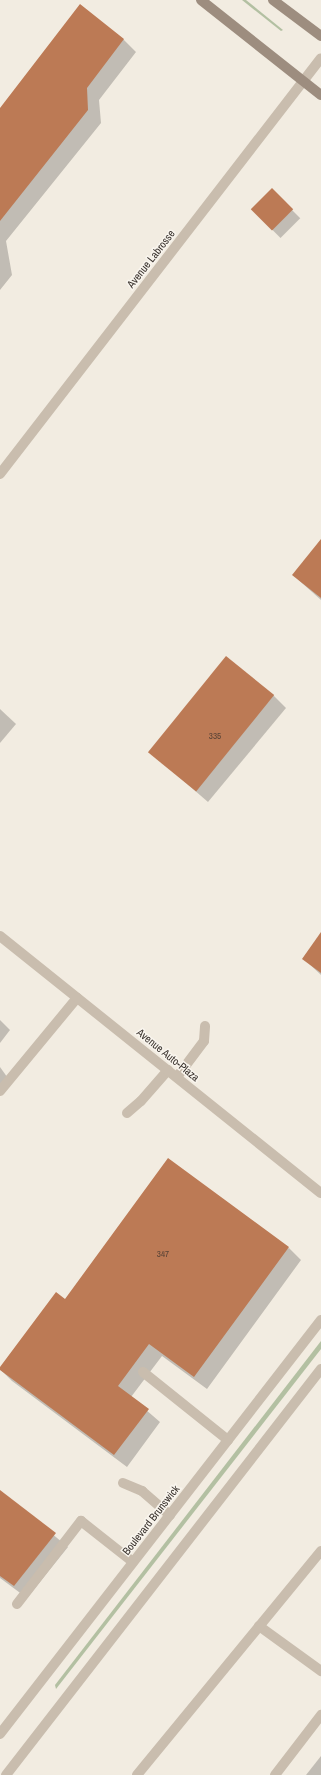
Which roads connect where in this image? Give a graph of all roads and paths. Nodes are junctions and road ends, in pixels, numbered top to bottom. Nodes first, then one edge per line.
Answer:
1 (201, 0) edge
2 (273, 0) edge
3 (321, 36) edge
4 (321, 58) edge
5 (303, 81) junction
6 (321, 95) edge
7 (0, 474) edge
8 (0, 936) edge
9 (77, 998) junction
10 (205, 1026) dead end
11 (168, 1070) junction
12 (177, 1077) junction
13 (0, 1091) edge
14 (127, 1113) dead end
15 (321, 1193) edge
16 (321, 1320) edge
17 (321, 1370) edge
18 (143, 1372) dead end
19 (228, 1440) junction
20 (124, 1483) dead end
21 (170, 1515) junction
22 (321, 1551) edge
23 (133, 1562) junction
24 (17, 1604) dead end
25 (259, 1626) junction
26 (321, 1671) edge
27 (321, 1715) edge
28 (0, 1734) edge
29 (6, 1775) edge
30 (137, 1775) edge
31 (275, 1775) edge

1 - 5 main road
2 - 3 main road
4 - 5 street, Avenue Labrosse
5 - 6 main road
5 - 7 street, Avenue Labrosse
8 - 9 street, Avenue Auto-Plaza
9 - 11 street, Avenue Auto-Plaza
9 - 13 street
10 - 12 street
11 - 12 street, Avenue Auto-Plaza
11 - 14 street
12 - 15 street, Avenue Auto-Plaza
16 - 19 street, Boulevard Brunswick
17 - 29 street
18 - 19 street
19 - 21 street, Boulevard Brunswick
20 - 21 street
21 - 23 street, Boulevard Brunswick
22 - 25 street
23 - 24 street
23 - 28 street, Boulevard Brunswick
25 - 26 street
25 - 30 street
27 - 31 street

